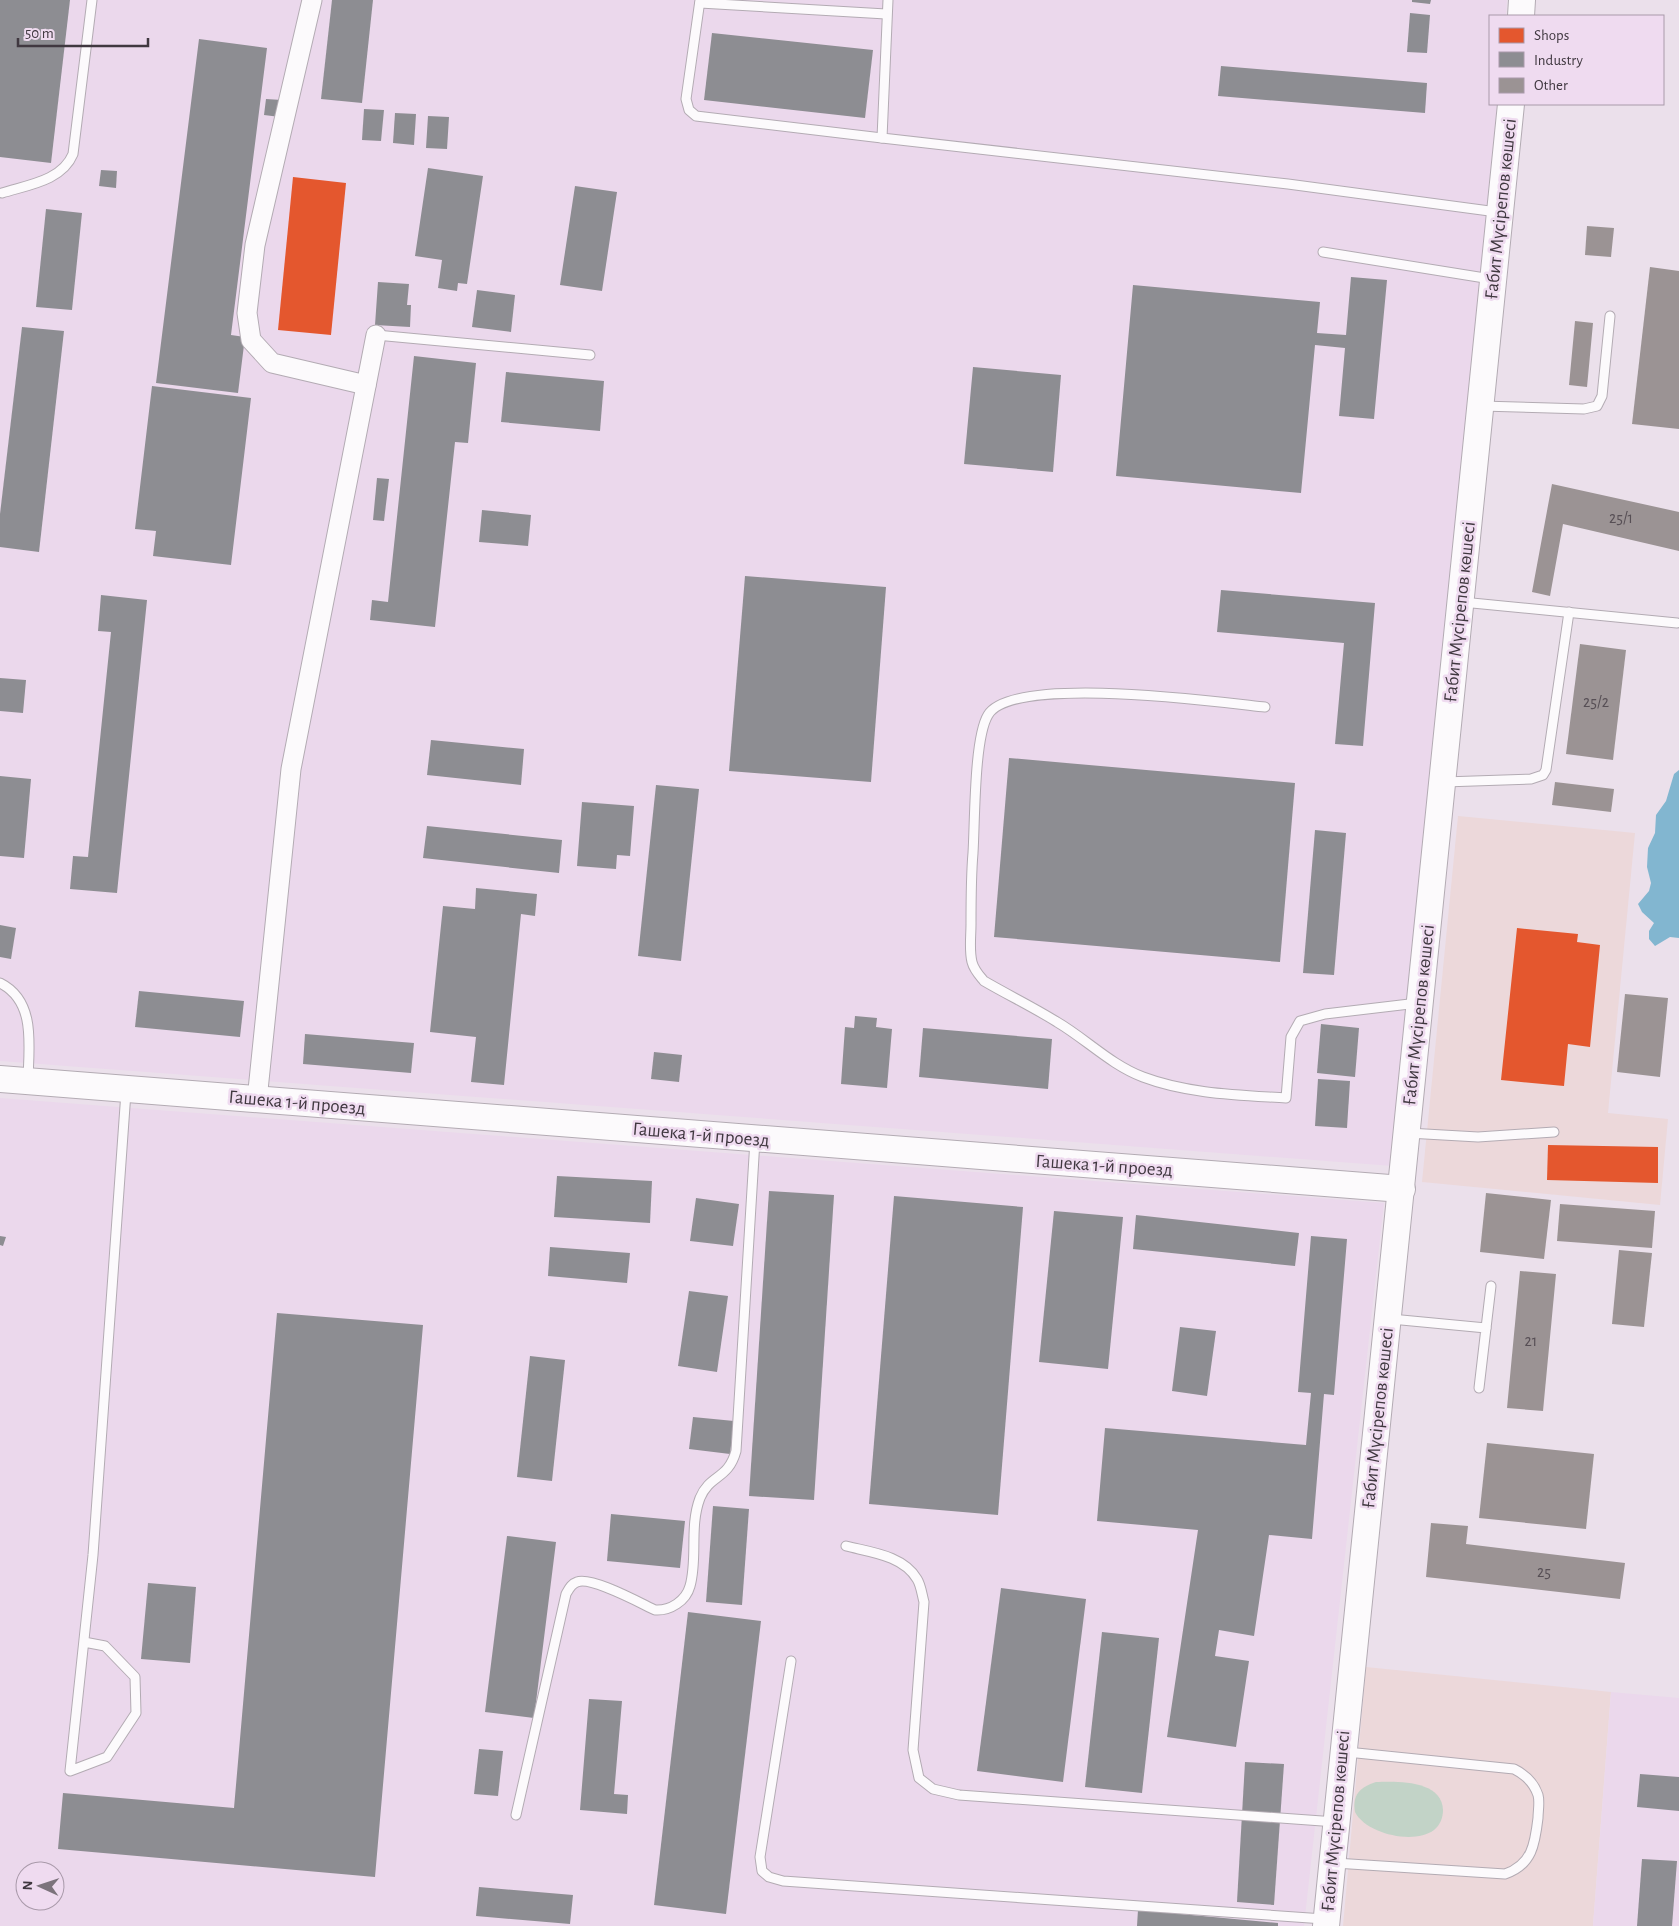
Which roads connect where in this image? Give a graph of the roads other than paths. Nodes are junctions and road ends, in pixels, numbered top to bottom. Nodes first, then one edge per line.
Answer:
1 (92, 0) edge
2 (312, 0) edge
3 (888, 0) edge
4 (1522, 0) edge
5 (700, 2) edge
6 (886, 14) junction
7 (1521, 15) edge
8 (1512, 105) edge
9 (882, 138) junction
10 (2, 193) dead end
11 (1500, 212) junction
12 (1323, 252) dead end
13 (1494, 280) junction
14 (1610, 316) dead end
15 (376, 334) joint
16 (590, 355) dead end
17 (366, 385) junction
18 (1481, 406) junction
19 (1461, 602) junction
20 (1569, 612) junction
21 (1677, 623) dead end
22 (1265, 707) dead end
23 (1443, 782) junction
24 (0, 982) edge
25 (1420, 1003) junction
26 (0, 1079) edge
27 (28, 1082) junction
28 (126, 1089) junction
29 (257, 1100) junction
30 (1554, 1132) dead end
31 (1407, 1133) junction
32 (755, 1139) junction
33 (1402, 1189) junction
34 (1491, 1286) dead end
35 (1388, 1319) junction
36 (1486, 1328) junction
37 (1479, 1388) dead end
38 (846, 1546) dead end
39 (84, 1642) junction
40 (791, 1661) dead end
41 (1342, 1751) junction
42 (516, 1815) dead end
43 (1336, 1822) junction
44 (1332, 1863) junction
45 (1326, 1923) edge

1 - 10 lane
2 - 17 street
3 - 6 lane
4 - 7 main road
5 - 6 lane
5 - 9 lane
6 - 9 lane
8 - 11 main road, Ғабит Мүсірепов көшесі
9 - 11 lane
11 - 13 main road, Ғабит Мүсірепов көшесі
12 - 13 lane
13 - 18 main road, Ғабит Мүсірепов көшесі
14 - 18 lane
15 - 16 lane
15 - 17 street
17 - 29 street
18 - 19 main road, Ғабит Мүсірепов көшесі
19 - 20 lane
19 - 23 main road, Ғабит Мүсірепов көшесі
20 - 21 lane
20 - 23 lane
22 - 25 lane
23 - 25 main road, Ғабит Мүсірепов көшесі
24 - 27 lane
25 - 31 main road, Ғабит Мүсірепов көшесі
26 - 27 main road, Гашека 1-й проезд
27 - 28 main road, Гашека 1-й проезд
28 - 29 main road, Гашека 1-й проезд
28 - 39 lane
29 - 32 main road, Гашека 1-й проезд
30 - 31 lane
31 - 33 main road, Ғабит Мүсірепов көшесі
32 - 33 main road, Гашека 1-й проезд
32 - 42 lane
33 - 35 main road, Ғабит Мүсірепов көшесі
34 - 36 lane
35 - 36 lane
35 - 41 main road, Ғабит Мүсірепов көшесі
36 - 37 lane
38 - 43 lane
39 - 39 lane
40 - 45 lane
41 - 43 main road, Ғабит Мүсірепов көшесі
41 - 44 lane
43 - 44 main road, Ғабит Мүсірепов көшесі
44 - 45 main road, Ғабит Мүсірепов көшесі

